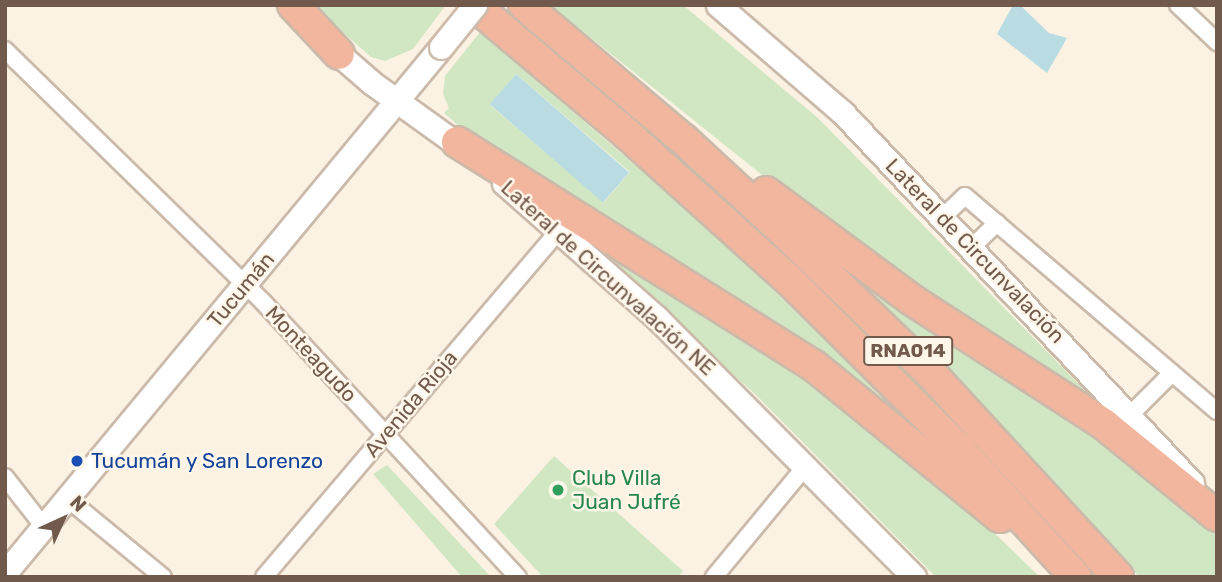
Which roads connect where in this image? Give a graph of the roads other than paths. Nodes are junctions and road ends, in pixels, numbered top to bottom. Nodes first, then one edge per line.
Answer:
1 (281, 5) edge
2 (293, 5) edge
3 (475, 5) edge
4 (524, 5) edge
5 (718, 5) edge
6 (1178, 5) edge
7 (1217, 42) edge
8 (5, 50) edge
9 (340, 54) junction
10 (597, 65) junction
11 (399, 100) junction
12 (457, 142) junction
13 (943, 217) junction
14 (997, 223) junction
15 (558, 231) junction
16 (972, 247) junction
17 (246, 285) junction
18 (1172, 373) junction
19 (1217, 411) edge
20 (1131, 414) junction
21 (385, 434) junction
22 (805, 467) junction
23 (5, 477) edge
24 (68, 499) junction
25 (1217, 514) edge
26 (44, 527) junction
27 (5, 573) edge
28 (163, 577) edge
29 (264, 577) edge
30 (518, 577) edge
31 (714, 577) edge
32 (914, 577) edge
33 (1069, 577) edge
34 (1076, 577) edge
35 (1118, 577) edge

1 - 9 street, Lateral de Circunvalación NE
2 - 9 highway
3 - 11 street, Tucumán, bridge
3 - 34 highway, RNA014
4 - 10 highway, RNA014
5 - 13 street, Lateral de Circunvalación
6 - 7 street
8 - 17 street, Monteagudo
9 - 11 street, Lateral de Circunvalación NE
10 - 25 highway
10 - 35 highway, RNA014
11 - 12 street, Lateral de Circunvalación NE
11 - 17 street, Tucumán
12 - 15 street, Lateral de Circunvalación NE
12 - 33 highway
13 - 14 street
13 - 16 street, Lateral de Circunvalación
14 - 16 street
14 - 18 street
15 - 21 street, Avenida Rioja
15 - 22 street, Lateral de Circunvalación NE
16 - 20 street, Lateral de Circunvalación
17 - 21 street, Monteagudo
17 - 24 street, Tucumán
18 - 19 street
18 - 20 street
20 - 25 street, Lateral de Circunvalación
21 - 29 street, Avenida Rioja
21 - 30 street, Monteagudo
22 - 31 street
22 - 32 street, Lateral de Circunvalación NE
23 - 26 street
24 - 26 street, Tucumán
24 - 28 street
26 - 27 street, Tucumán

